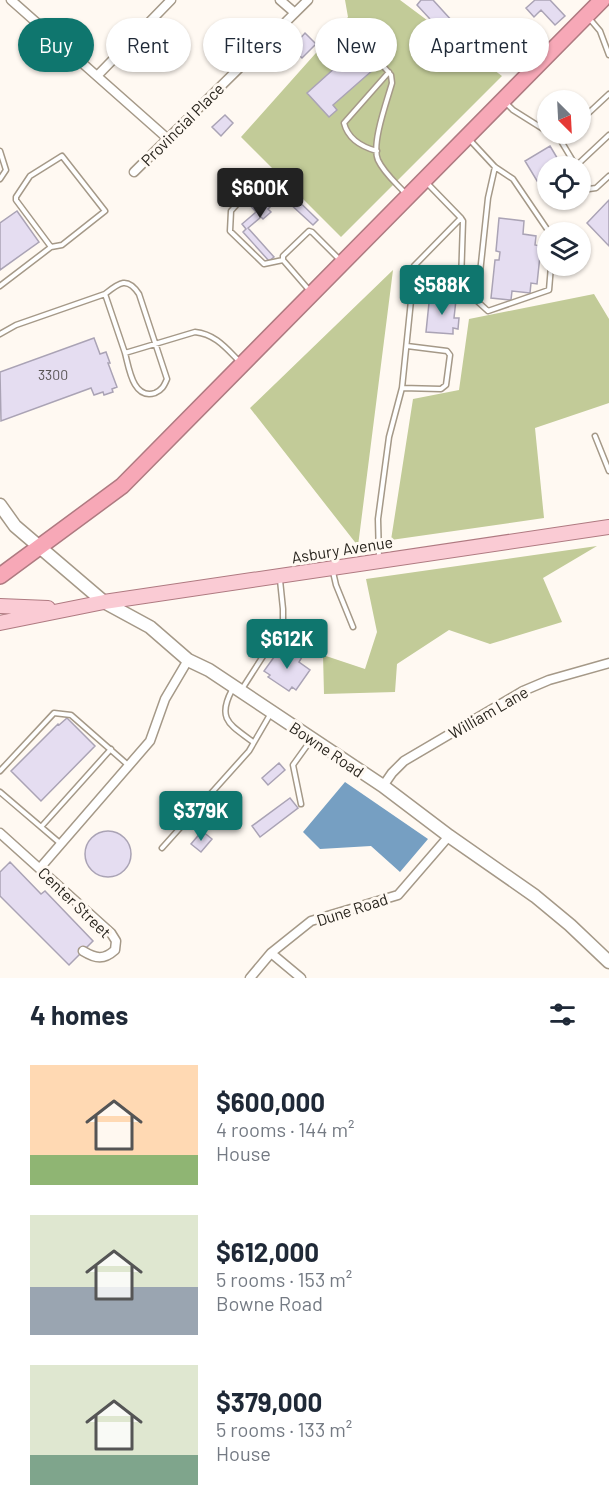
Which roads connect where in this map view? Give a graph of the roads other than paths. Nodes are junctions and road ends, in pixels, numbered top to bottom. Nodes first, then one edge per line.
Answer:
1 (11, 0) edge
2 (171, 0) edge
3 (280, 0) edge
4 (308, 0) edge
5 (602, 0) edge
6 (295, 13) junction
7 (587, 15) junction
8 (609, 55) edge
9 (389, 72) joint
10 (97, 75) junction
11 (609, 94) edge
12 (503, 100) junction
13 (591, 111) edge
14 (537, 125) edge
15 (609, 135) edge
16 (467, 136) junction
17 (168, 139) junction
18 (0, 151) edge
19 (377, 151) junction
20 (587, 156) edge
21 (495, 166) junction
22 (134, 172) dead end
23 (609, 176) edge
24 (0, 179) edge
25 (423, 180) junction
26 (254, 185) dead end
27 (591, 189) edge
28 (408, 195) junction
29 (461, 218) junction
30 (542, 222) edge
31 (51, 247) junction
32 (283, 260) junction
33 (342, 262) junction
34 (550, 276) edge
35 (413, 281) junction
36 (0, 286) edge
37 (312, 293) junction
38 (105, 294) junction
39 (0, 334) edge
40 (156, 343) junction
41 (407, 346) junction
42 (124, 353) junction
43 (242, 364) junction
44 (402, 388) junction
45 (595, 436) dead end
46 (609, 471) edge
47 (0, 505) edge
48 (609, 527) edge
49 (39, 546) junction
50 (379, 561) junction
51 (0, 567) edge
52 (332, 568) junction
53 (0, 576) edge
54 (280, 576) junction
55 (104, 602) junction
56 (0, 606) edge
57 (80, 607) junction
58 (0, 623) edge
59 (353, 627) dead end
60 (188, 660) junction
61 (609, 663) edge
62 (237, 689) junction
63 (271, 712) junction
64 (312, 739) junction
65 (253, 742) junction
66 (111, 749) junction
67 (129, 765) junction
68 (0, 771) edge
69 (383, 786) junction
70 (0, 792) edge
71 (301, 804) dead end
72 (41, 827) junction
73 (0, 833) edge
74 (448, 836) junction
75 (61, 844) junction
76 (162, 848) dead end
77 (40, 868) junction
78 (83, 951) dead end
79 (271, 953) junction
80 (609, 962) edge
81 (250, 978) edge
82 (301, 978) edge

1 - 10 street
2 - 10 street
3 - 6 street
4 - 6 street, Provincial Place
5 - 7 highway
6 - 17 street, Provincial Place
7 - 8 lane
7 - 12 highway
9 - 19 lane
9 - 19 lane
10 - 17 street
11 - 13 lane
12 - 14 lane
12 - 16 highway
15 - 20 lane
16 - 21 lane
16 - 25 highway
17 - 22 street, Provincial Place
18 - 24 lane
19 - 28 lane
21 - 30 lane
21 - 34 lane
23 - 27 lane
25 - 28 highway
25 - 29 lane
26 - 32 lane
28 - 33 highway
29 - 35 lane
29 - 35 lane
31 - 31 lane
31 - 36 lane
32 - 33 lane
32 - 37 lane
33 - 37 highway
35 - 41 lane
37 - 43 highway
38 - 39 lane
38 - 40 lane
38 - 42 lane
40 - 42 lane
40 - 42 lane
40 - 43 lane
41 - 44 lane
41 - 44 lane
43 - 49 highway
44 - 50 lane
45 - 46 lane
47 - 49 street, Bowne Road
48 - 50 main road, Asbury Avenue
49 - 51 highway
49 - 53 highway
49 - 55 street, Bowne Road
50 - 52 main road, Asbury Avenue
52 - 54 main road, Asbury Avenue
52 - 59 lane
54 - 55 main road, Asbury Avenue
54 - 62 lane
55 - 57 main road, Asbury Avenue
55 - 60 street, Bowne Road
56 - 57 main road, Asbury Avenue
57 - 58 main road, Asbury Avenue
60 - 62 street, Bowne Road
60 - 67 street
61 - 69 street, William Lane
62 - 63 street, Bowne Road
62 - 65 lane
63 - 64 street, Bowne Road
63 - 65 lane
64 - 69 street, Bowne Road
64 - 71 lane
65 - 76 lane
66 - 67 lane
66 - 68 lane
66 - 72 lane
67 - 75 street
69 - 74 street, Bowne Road
70 - 72 lane
72 - 75 lane
73 - 77 street, Center Street
74 - 79 street, Dune Road
74 - 80 street, Bowne Road
75 - 77 street
77 - 78 street, Center Street
79 - 81 street, Dune Road
79 - 82 street

